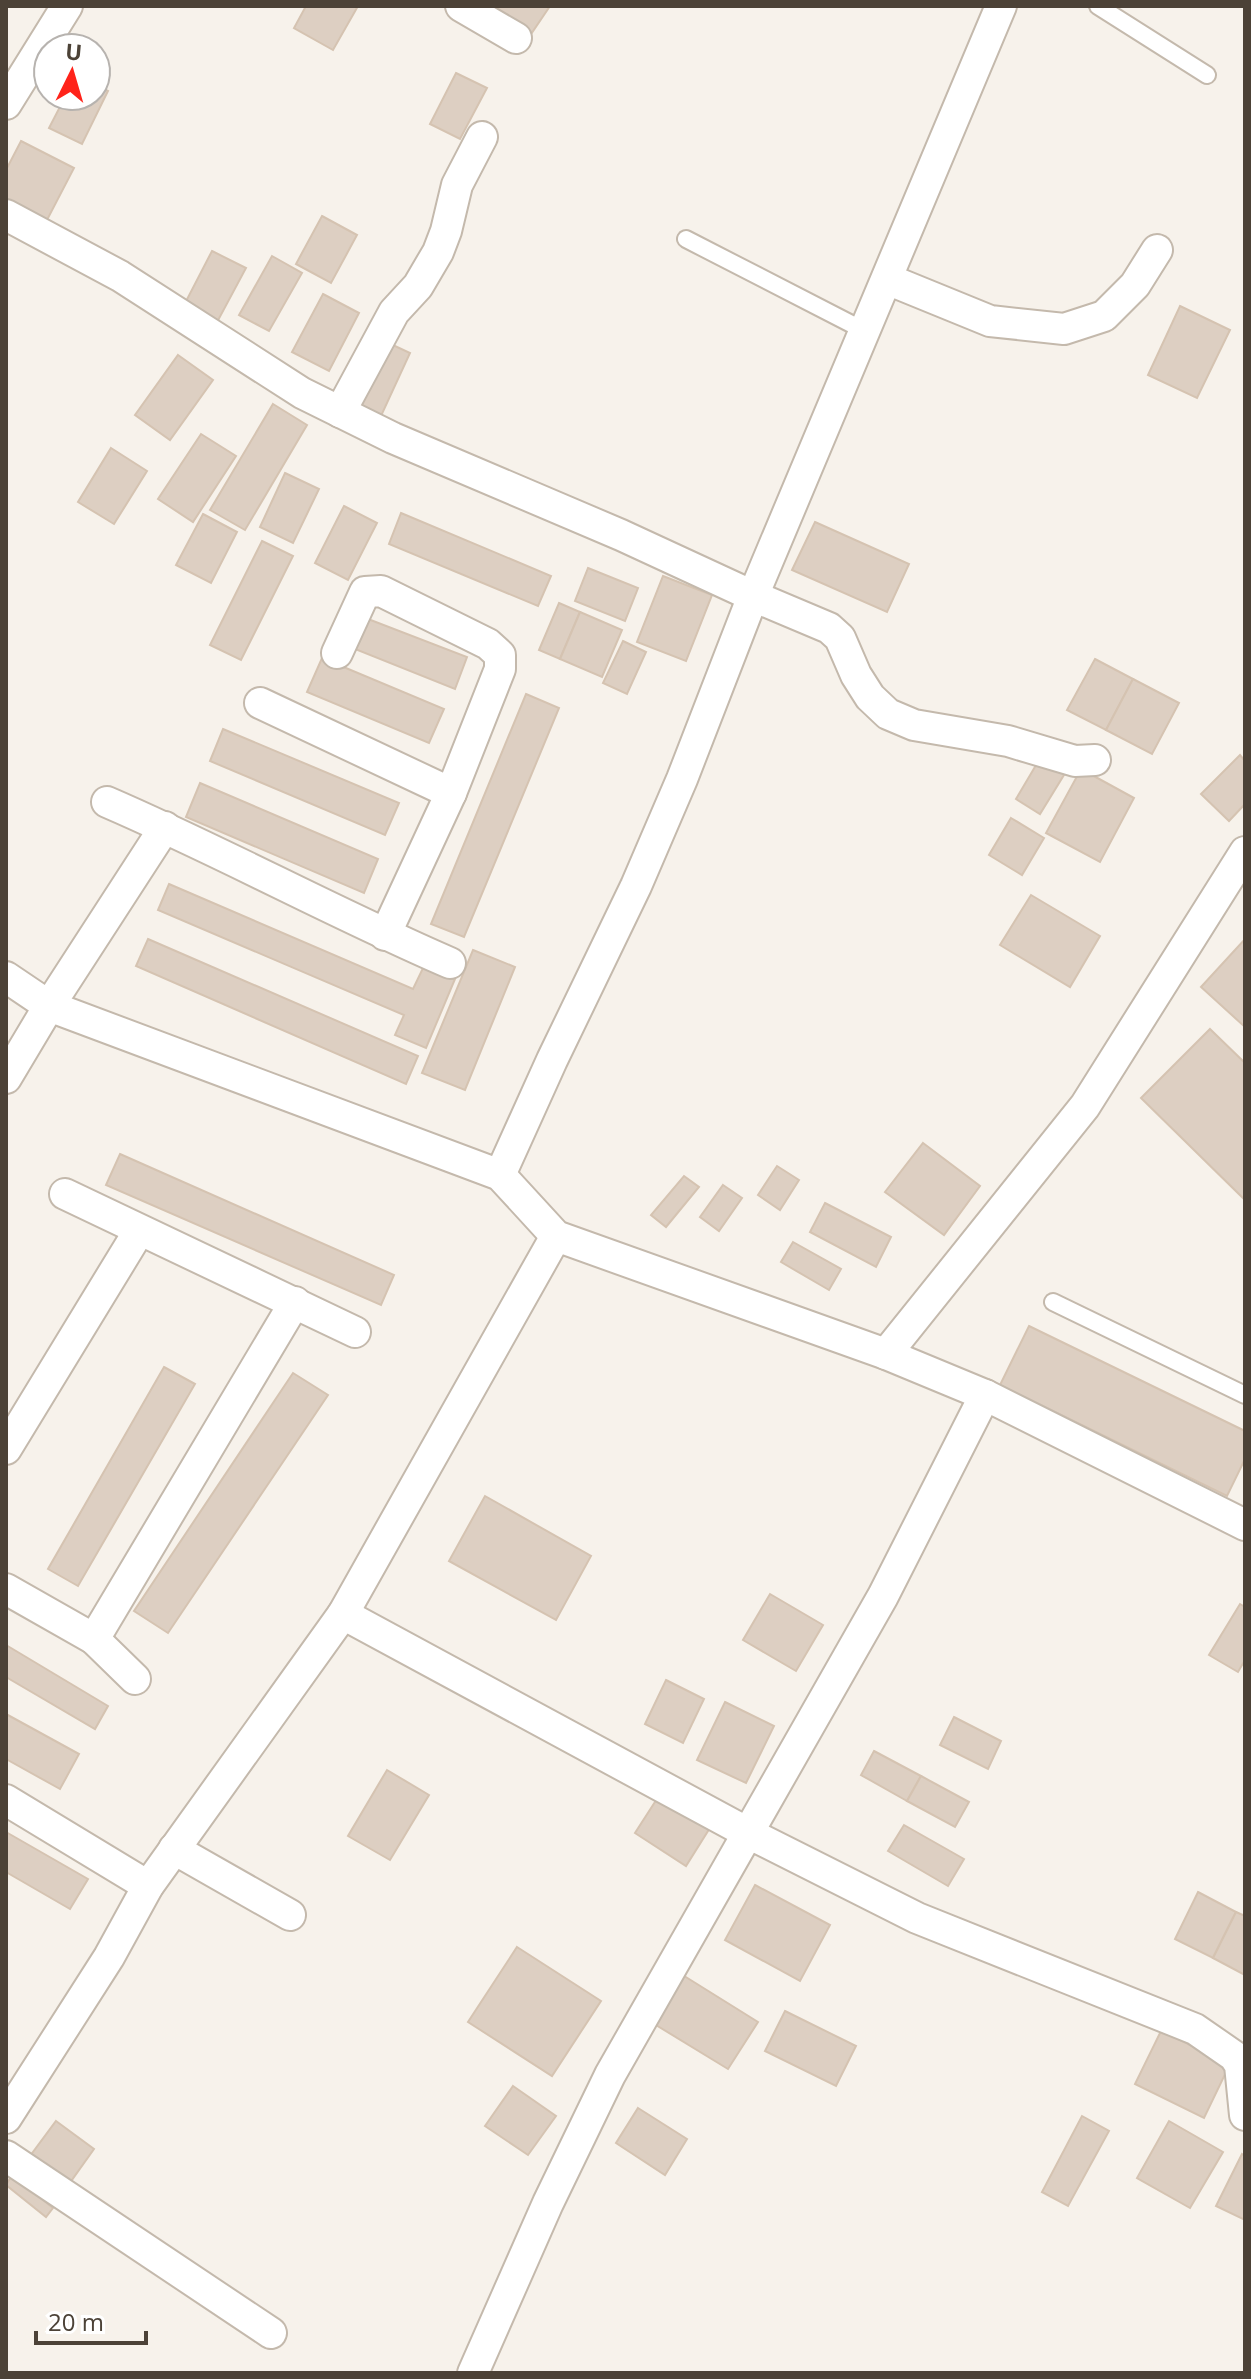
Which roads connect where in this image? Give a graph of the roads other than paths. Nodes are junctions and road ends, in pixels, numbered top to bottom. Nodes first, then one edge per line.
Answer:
1 (67, 6) edge
2 (461, 6) edge
3 (1001, 6) edge
4 (1098, 6) edge
5 (516, 38) dead end
6 (1207, 75) dead end
7 (6, 104) edge
8 (482, 137) dead end
9 (6, 215) edge
10 (686, 239) dead end
11 (1157, 250) dead end
12 (887, 279) junction
13 (865, 331) junction
14 (340, 412) junction
15 (753, 596) junction
16 (337, 653) dead end
17 (260, 703) dead end
18 (1095, 760) dead end
19 (451, 793) junction
20 (107, 802) dead end
21 (165, 827) junction
22 (1245, 853) edge
23 (385, 935) junction
24 (450, 963) dead end
25 (6, 977) edge
26 (49, 1006) junction
27 (6, 1078) edge
28 (500, 1175) junction
29 (65, 1194) dead end
30 (139, 1231) junction
31 (556, 1236) junction
32 (295, 1302) junction
33 (1053, 1302) dead end
34 (355, 1332) dead end
35 (886, 1354) junction
36 (985, 1395) junction
37 (1245, 1395) edge
38 (6, 1449) edge
39 (1245, 1525) edge
40 (6, 1589) edge
41 (343, 1614) junction
42 (94, 1639) junction
43 (135, 1679) dead end
44 (6, 1800) edge
45 (748, 1833) junction
46 (174, 1849) junction
47 (148, 1886) junction
48 (290, 1915) dead end
49 (1245, 2115) edge
50 (6, 2118) edge
51 (6, 2156) edge
52 (271, 2333) dead end
53 (473, 2373) edge

1 - 7 street
2 - 5 street
3 - 12 street
4 - 6 lane
8 - 14 street
9 - 14 street
10 - 13 lane
11 - 12 street
12 - 13 street
13 - 15 street
14 - 15 street
15 - 18 street
15 - 28 street
16 - 19 street
17 - 19 street
19 - 23 street
20 - 21 street
21 - 23 street
21 - 26 street
22 - 35 street
23 - 24 street
25 - 26 street
26 - 27 street
26 - 28 street
28 - 31 street
29 - 30 street
30 - 32 street
30 - 38 street
31 - 35 street
31 - 41 street
32 - 34 street
32 - 42 street
33 - 37 lane
35 - 36 street
36 - 39 street
36 - 45 street
40 - 42 street
41 - 45 street
41 - 46 street
42 - 43 street
44 - 47 street
45 - 49 street
45 - 53 street
46 - 47 street
46 - 48 street
47 - 50 street
51 - 52 street

